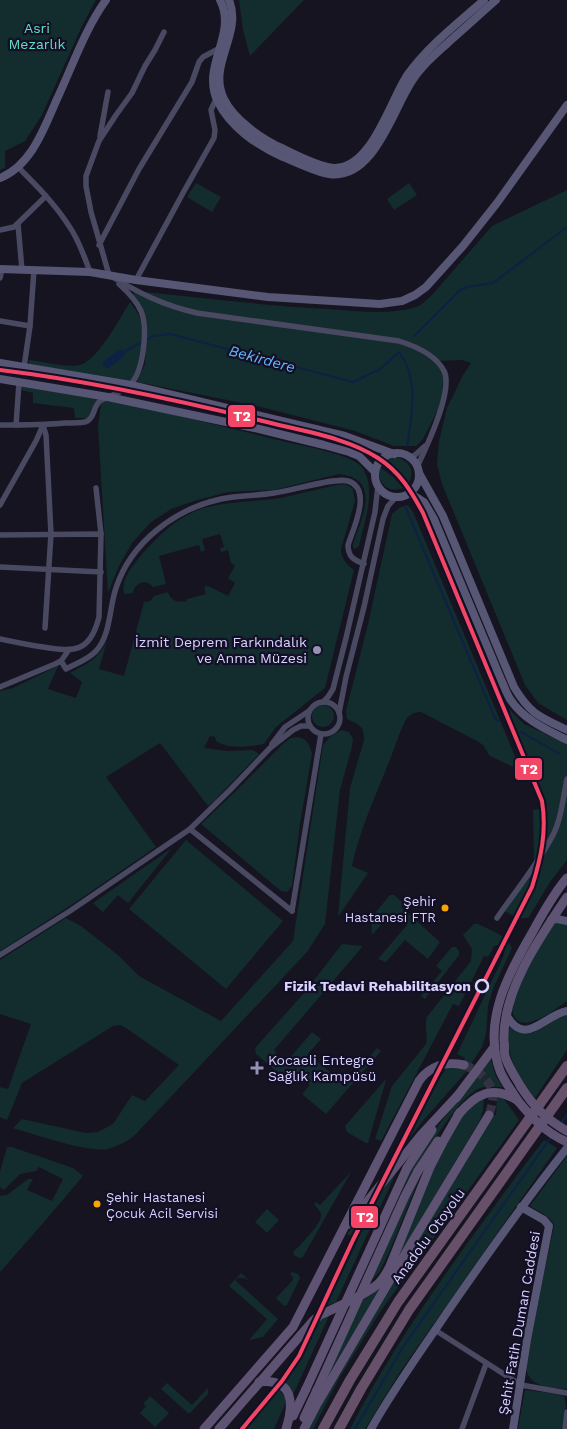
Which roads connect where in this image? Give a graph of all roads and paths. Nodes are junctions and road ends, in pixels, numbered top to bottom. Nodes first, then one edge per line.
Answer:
1 (101, 0) edge
2 (106, 0) edge
3 (220, 0) edge
4 (229, 0) edge
5 (484, 0) edge
6 (496, 0) edge
7 (164, 32) dead end
8 (218, 49) junction
9 (108, 92) dead end
10 (216, 99) junction
11 (567, 104) edge
12 (99, 141) junction
13 (18, 167) junction
14 (0, 173) edge
15 (0, 178) edge
16 (46, 196) junction
17 (18, 224) junction
18 (0, 230) edge
19 (99, 244) junction
20 (1, 269) edge
21 (22, 270) junction
22 (34, 270) junction
23 (90, 272) junction
24 (110, 275) junction
25 (0, 278) edge
26 (136, 280) junction
27 (0, 321) edge
28 (30, 326) junction
29 (0, 363) edge
30 (24, 367) junction
31 (0, 379) edge
32 (19, 383) junction
33 (130, 385) junction
34 (108, 397) junction
35 (0, 425) edge
36 (16, 425) junction
37 (43, 425) junction
38 (430, 440) junction
39 (394, 454) junction
40 (409, 458) junction
41 (418, 470) junction
42 (375, 472) junction
43 (378, 485) junction
44 (96, 488) dead end
45 (410, 493) junction
46 (2, 497) edge
47 (396, 497) junction
48 (0, 505) edge
49 (51, 534) junction
50 (101, 534) junction
51 (0, 535) edge
52 (364, 564) junction
53 (0, 567) edge
54 (49, 569) junction
55 (101, 572) junction
56 (45, 628) dead end
57 (0, 639) edge
58 (68, 651) junction
59 (61, 661) junction
60 (0, 687) edge
61 (323, 702) junction
62 (310, 710) junction
63 (340, 713) junction
64 (310, 726) junction
65 (567, 730) edge
66 (321, 734) junction
67 (567, 740) edge
68 (270, 748) junction
69 (567, 779) edge
70 (190, 828) junction
71 (567, 878) edge
72 (567, 897) edge
73 (497, 918) dead end
74 (551, 920) junction
75 (567, 920) edge
76 (0, 955) edge
77 (567, 1011) edge
78 (506, 1014) junction
79 (495, 1046) junction
80 (464, 1065) tunnel mouth
81 (567, 1066) edge
82 (567, 1088) edge
83 (460, 1093) junction
84 (518, 1100) junction
85 (460, 1112) junction
86 (489, 1115) tunnel mouth
87 (567, 1131) edge
88 (567, 1142) edge
89 (567, 1148) edge
90 (521, 1207) junction
91 (337, 1239) junction
92 (435, 1330) junction
93 (486, 1364) junction
94 (259, 1382) junction
95 (521, 1386) junction
96 (567, 1393) edge
97 (567, 1412) edge
98 (204, 1429) edge
99 (219, 1429) edge
100 (286, 1429) edge
101 (298, 1429) edge
102 (304, 1429) edge
103 (323, 1429) edge
104 (339, 1429) edge
105 (371, 1429) edge
106 (462, 1429) edge
107 (512, 1429) edge
108 (565, 1429) edge

1 - 14 main road
2 - 13 main road
3 - 8 main road
4 - 5 main road
6 - 10 main road
7 - 12 street
8 - 10 main road
8 - 19 street
9 - 12 street
10 - 26 street
11 - 26 main road
12 - 19 street
13 - 15 main road
13 - 16 street
16 - 17 street
16 - 23 street
17 - 18 street
17 - 21 street
19 - 24 street
20 - 21 main road
20 - 25 street
21 - 22 main road
22 - 23 main road
22 - 28 street
23 - 24 main road
24 - 26 main road
24 - 33 street
24 - 38 street
27 - 28 street
28 - 30 street
29 - 30 main road
30 - 33 main road
31 - 32 main road
32 - 34 main road
32 - 36 street
33 - 34 street
33 - 39 main road
34 - 37 street
34 - 42 main road
35 - 36 street
36 - 37 street
37 - 46 street
37 - 49 street
38 - 40 street
38 - 41 street
39 - 40 main road
39 - 42 main road
40 - 41 main road
41 - 45 main road
41 - 65 main road
42 - 43 main road
43 - 47 main road
43 - 52 street
44 - 50 street
45 - 47 main road
45 - 67 main road
46 - 48 street
47 - 63 street
49 - 50 street
49 - 51 street
49 - 54 street
50 - 55 street
52 - 59 street
52 - 61 street
53 - 54 street
54 - 55 street
54 - 56 street
55 - 58 street
57 - 58 street
58 - 59 street
59 - 60 street
61 - 62 street
61 - 63 street
62 - 64 street
62 - 68 street
63 - 66 street
64 - 66 street
64 - 68 street
66 - 70 street
68 - 70 street
69 - 73 street
70 - 76 street
71 - 79 main road
72 - 74 main road
74 - 75 main road
74 - 78 main road
77 - 78 main road
78 - 87 main road, bridge
79 - 83 main road
79 - 84 main road
80 - 91 main road
81 - 103 highway, Anadolu Otoyolu
82 - 104 highway, Anadolu Otoyolu
83 - 91 main road
83 - 100 main road, bridge
84 - 85 main road
84 - 88 main road, bridge
85 - 94 main road
85 - 101 main road, bridge
86 - 102 main road
89 - 90 main road
90 - 92 main road
90 - 95 main road, Şehit Fatih Duman Caddesi
91 - 98 main road
92 - 93 street
92 - 105 main road
93 - 95 street
93 - 106 street
94 - 99 main road
94 - 100 main road
95 - 96 street
95 - 107 main road, Şehit Fatih Duman Caddesi
97 - 108 street

